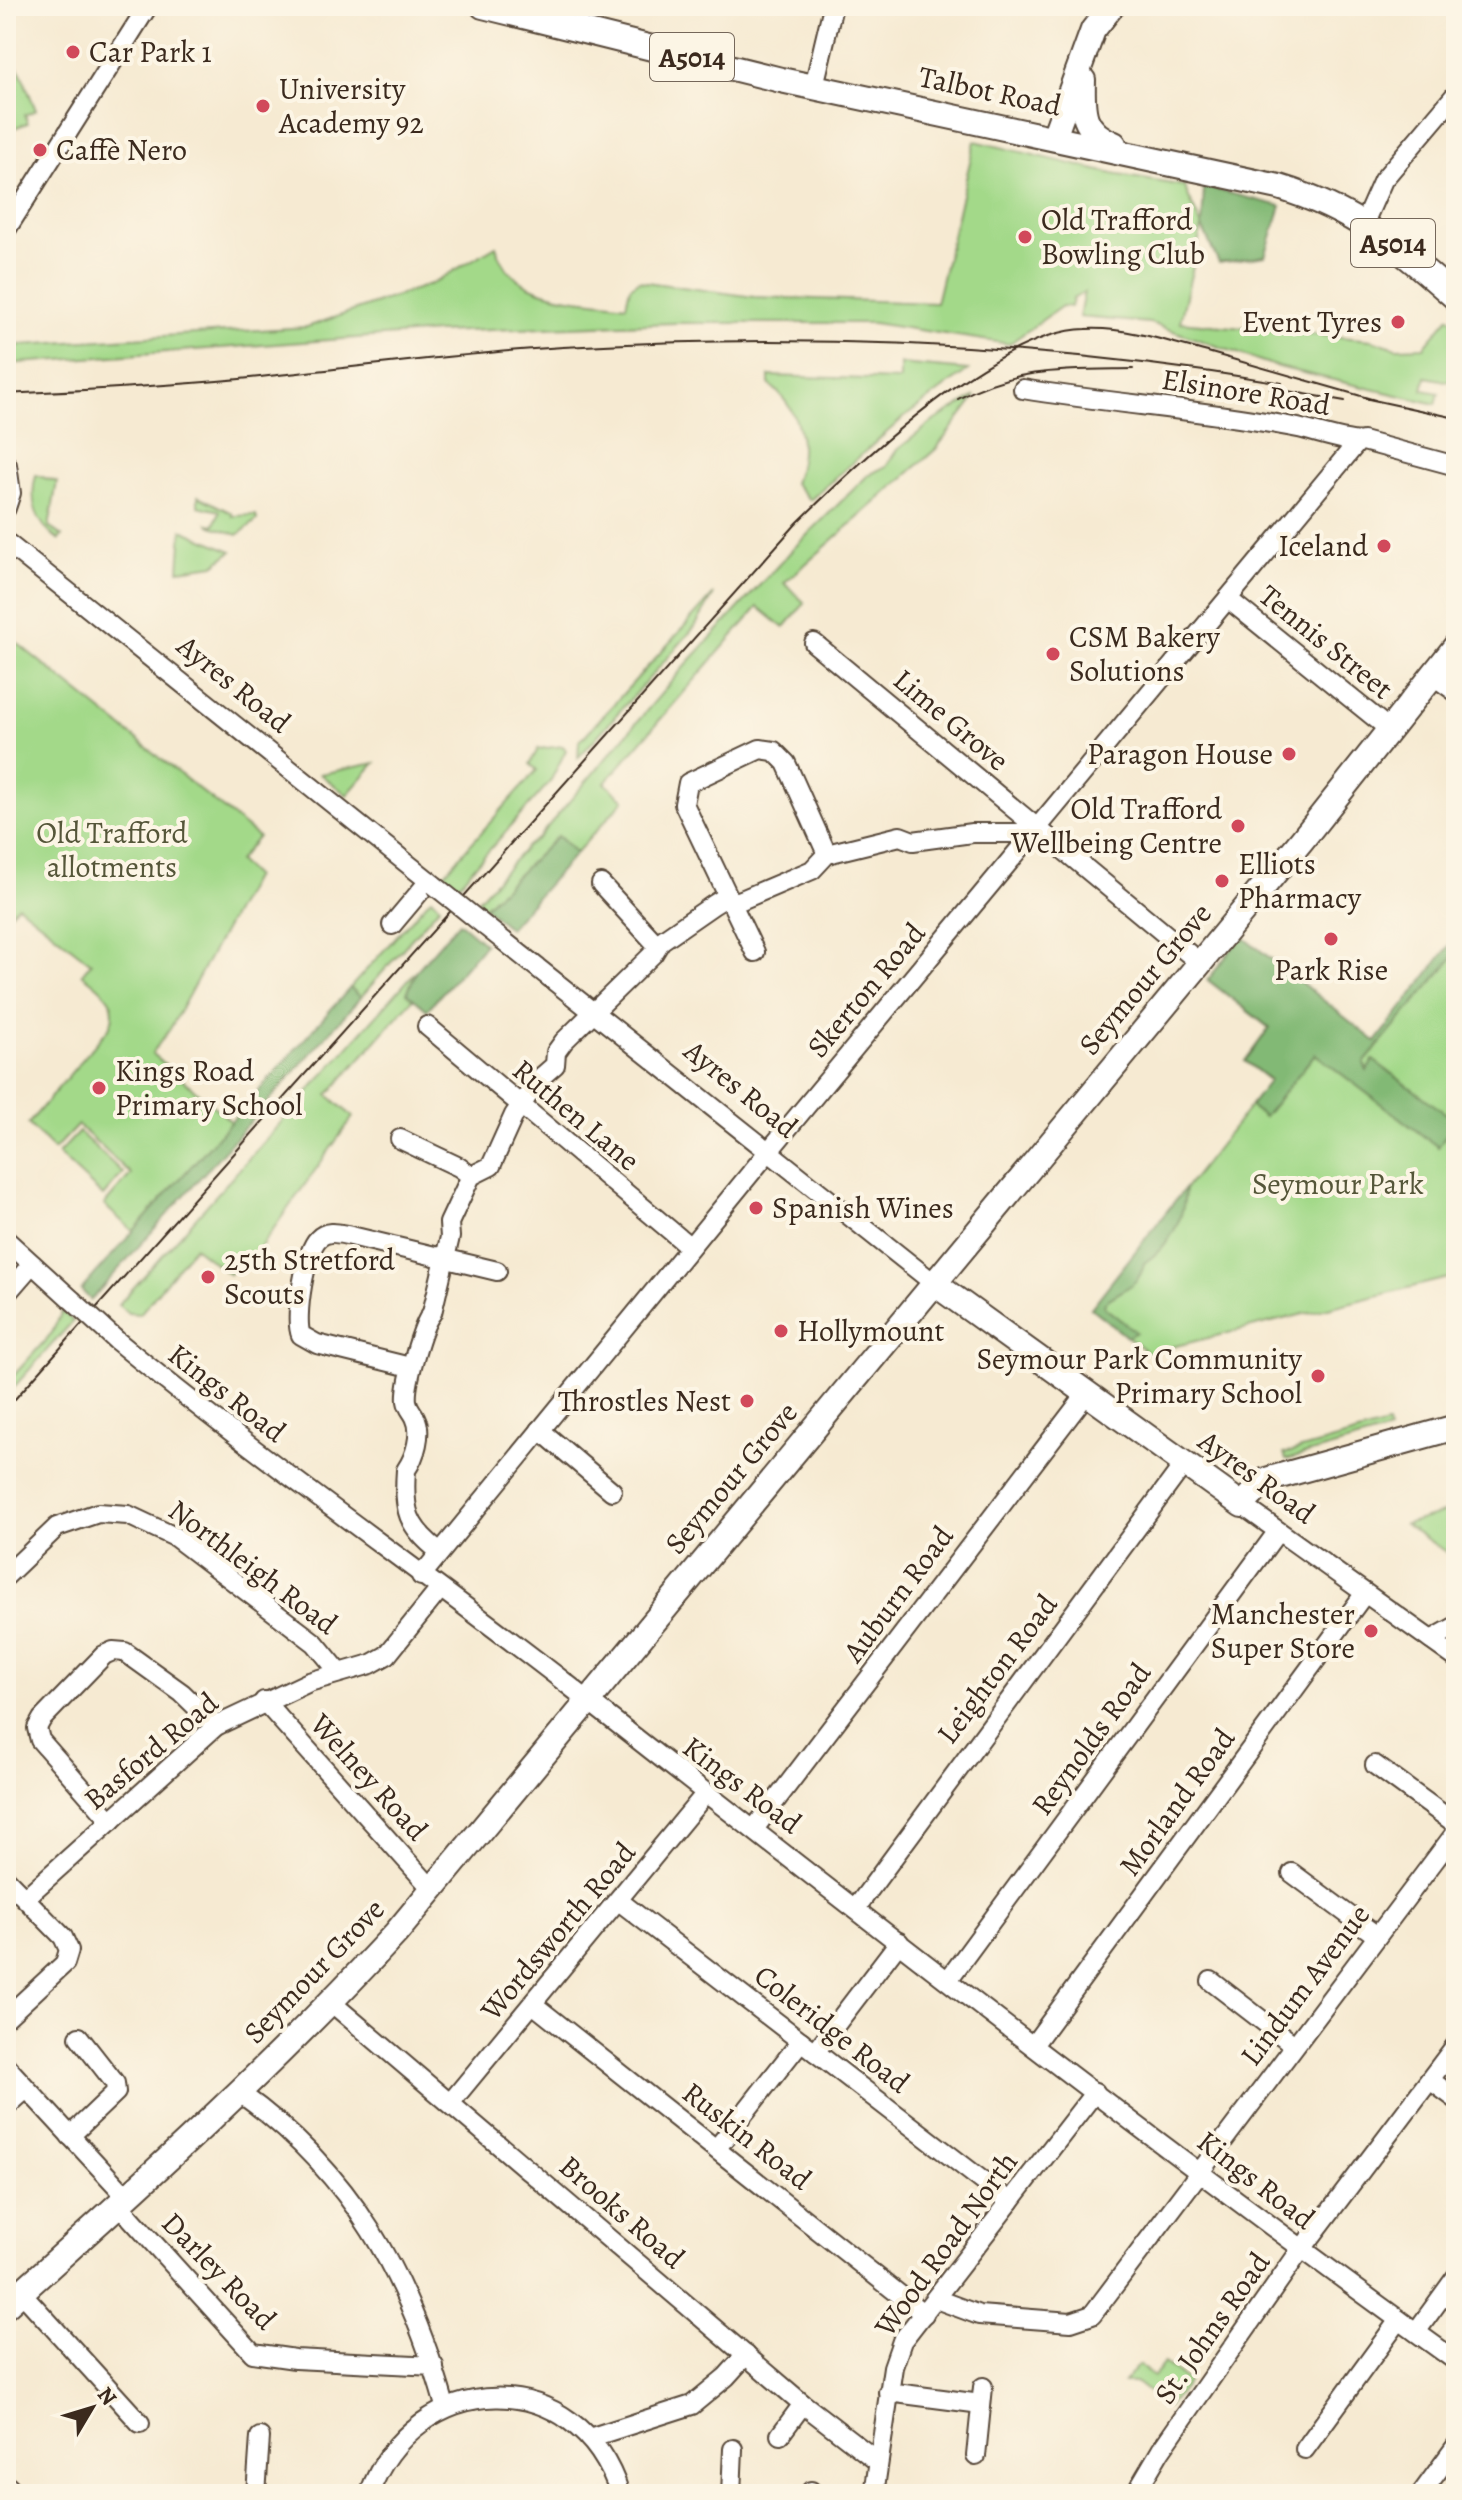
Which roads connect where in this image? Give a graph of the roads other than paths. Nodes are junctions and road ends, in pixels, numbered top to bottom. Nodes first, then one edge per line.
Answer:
1 (148, 6) edge
2 (483, 6) edge
3 (833, 6) edge
4 (1112, 6) edge
5 (1084, 62) junction
6 (814, 86) junction
7 (1456, 94) edge
8 (1054, 137) junction
9 (1146, 156) junction
10 (1364, 223) junction
11 (6, 230) edge
12 (1456, 298) edge
13 (1023, 389) dead end
14 (1357, 443) junction
15 (12, 465) edge
16 (1456, 466) edge
17 (6, 508) edge
18 (6, 542) edge
19 (1228, 599) junction
20 (814, 643) dead end
21 (1456, 646) edge
22 (1432, 675) junction
23 (1456, 692) edge
24 (1389, 729) junction
25 (1035, 831) junction
26 (827, 854) junction
27 (432, 883) junction
28 (601, 884) dead end
29 (729, 901) junction
30 (392, 925) dead end
31 (657, 945) junction
32 (755, 952) dead end
33 (1200, 963) junction
34 (593, 1011) junction
35 (427, 1026) dead end
36 (521, 1106) junction
37 (400, 1139) dead end
38 (768, 1152) junction
39 (471, 1176) junction
40 (6, 1240) edge
41 (690, 1247) junction
42 (443, 1258) junction
43 (32, 1264) junction
44 (497, 1271) dead end
45 (935, 1284) junction
46 (6, 1294) edge
47 (410, 1367) junction
48 (1087, 1393) junction
49 (1456, 1427) edge
50 (540, 1430) junction
51 (1184, 1464) junction
52 (612, 1491) dead end
53 (1242, 1505) junction
54 (1278, 1531) junction
55 (440, 1552) junction
56 (6, 1576) edge
57 (421, 1576) junction
58 (440, 1589) junction
59 (1365, 1593) junction
60 (1456, 1626) edge
61 (1431, 1640) junction
62 (1456, 1658) edge
63 (339, 1672) junction
64 (264, 1701) junction
65 (587, 1701) junction
66 (216, 1726) junction
67 (1375, 1765) dead end
68 (706, 1793) junction
69 (111, 1821) junction
70 (1456, 1824) edge
71 (754, 1829) junction
72 (1456, 1832) edge
73 (1292, 1873) dead end
74 (6, 1879) edge
75 (433, 1890) junction
76 (25, 1898) junction
77 (619, 1901) junction
78 (856, 1908) junction
79 (1377, 1936) junction
80 (899, 1942) junction
81 (948, 1980) junction
82 (1211, 1981) dead end
83 (332, 2003) junction
84 (534, 2005) junction
85 (6, 2018) edge
86 (89, 2040) dead end
87 (1034, 2044) junction
88 (1294, 2045) junction
89 (1456, 2045) edge
90 (808, 2046) junction
91 (6, 2066) edge
92 (1430, 2080) junction
93 (26, 2089) junction
94 (1095, 2092) junction
95 (240, 2093) junction
96 (1456, 2099) edge
97 (451, 2102) junction
98 (6, 2107) edge
99 (70, 2136) junction
100 (717, 2148) junction
101 (1199, 2172) junction
102 (121, 2200) junction
103 (1010, 2202) junction
104 (1301, 2250) junction
105 (1456, 2277) edge
106 (14, 2299) edge
107 (936, 2299) junction
108 (924, 2314) junction
109 (1399, 2320) junction
110 (1416, 2332) junction
111 (746, 2355) junction
112 (1456, 2361) edge
113 (434, 2366) junction
114 (888, 2392) junction
115 (803, 2404) junction
116 (445, 2406) junction
117 (140, 2423) dead end
118 (780, 2435) dead end
119 (260, 2437) dead end
120 (589, 2438) junction
121 (1456, 2446) edge
122 (733, 2449) dead end
123 (1305, 2449) dead end
124 (976, 2456) dead end
125 (877, 2461) junction
126 (6, 2489) edge
127 (11, 2494) edge
128 (256, 2494) edge
129 (369, 2494) edge
130 (620, 2494) edge
131 (731, 2494) edge
132 (874, 2494) edge
133 (1135, 2494) edge
134 (1421, 2494) edge

1 - 11 street
2 - 6 main road, Talbot Road / A5014
3 - 6 street
4 - 5 main road
5 - 8 main road
5 - 9 main road
6 - 8 main road, Talbot Road / A5014
7 - 10 street
8 - 9 main road, Talbot Road / A5014
9 - 10 main road, Talbot Road / A5014
10 - 12 main road, Talbot Road / A5014
13 - 14 street, Elsinore Road
14 - 16 street, Elsinore Road
14 - 19 street, Skerton Road
15 - 17 street
18 - 27 street, Ayres Road
19 - 24 street, Tennis Street
19 - 25 street, Skerton Road
20 - 25 street, Lime Grove
21 - 22 main road, Seymour Grove
22 - 23 street
22 - 24 main road, Seymour Grove
24 - 33 main road, Seymour Grove
25 - 26 street
25 - 33 street, Lime Grove
25 - 38 street, Skerton Road
26 - 29 street
26 - 29 street
27 - 30 street
27 - 34 street, Ayres Road, bridge
28 - 31 street
29 - 31 street
29 - 32 street
31 - 34 street
33 - 45 main road, Seymour Grove
34 - 36 street
34 - 38 street, Ayres Road
35 - 36 street, Ruthen Lane
36 - 39 street
36 - 41 street, Ruthen Lane
37 - 39 street
38 - 41 street, Skerton Road
38 - 45 street, Ayres Road
39 - 42 street
40 - 43 street, Kings Road
41 - 50 street, Skerton Road
42 - 44 street
42 - 47 street
42 - 47 street
43 - 46 street
43 - 57 street, Kings Road, bridge
45 - 48 main road, Ayres Road
45 - 65 main road, Seymour Grove
47 - 55 street
48 - 51 main road, Ayres Road
48 - 71 street, Auburn Road
49 - 53 main road
50 - 52 street
50 - 55 street, Skerton Road
51 - 53 main road, Ayres Road
51 - 78 street, Leighton Road
53 - 54 street, Ayres Road
54 - 59 street, Ayres Road
54 - 81 street, Reynolds Road
55 - 57 street, Skerton Road
56 - 63 street, Northleigh Road
57 - 58 street, Kings Road
58 - 63 street, Basford Road
58 - 65 street, Kings Road
59 - 61 street, Ayres Road
59 - 87 street, Morland Road
60 - 61 street
61 - 62 street, Ayres Road
63 - 64 street, Basford Road
64 - 66 street, Basford Road
64 - 75 street, Welney Road
65 - 68 street, Kings Road
65 - 75 main road, Seymour Grove
66 - 69 street, Basford Road
66 - 69 street
67 - 70 street
68 - 71 street, Kings Road
68 - 77 street, Wordsworth Road
69 - 76 street, Basford Road
71 - 78 street, Kings Road
72 - 79 street, Lindum Avenue
73 - 79 street
74 - 76 street
75 - 83 main road, Seymour Grove
76 - 85 street
77 - 84 street, Wordsworth Road
77 - 90 street, Coleridge Road
78 - 80 street, Kings Road
79 - 88 street, Lindum Avenue
80 - 81 street, Kings Road
80 - 90 street
81 - 87 street, Kings Road
82 - 88 street
83 - 95 main road, Seymour Grove
83 - 97 street, Brooks Road
84 - 97 street, Wordsworth Road
84 - 100 street, Ruskin Road
86 - 99 street
87 - 94 street, Kings Road
88 - 101 street, Lindum Avenue
89 - 92 street, St. Johns Road
90 - 100 street
90 - 103 street, Coleridge Road
91 - 93 street, Darley Road
92 - 96 street
92 - 104 street, St. Johns Road
93 - 98 street
93 - 99 street, Darley Road
94 - 101 street, Kings Road
94 - 103 street, Wood Road North
95 - 102 main road, Seymour Grove
95 - 113 street
97 - 111 street, Brooks Road
99 - 102 street, Darley Road
100 - 108 street, Ruskin Road
101 - 104 street, Kings Road
101 - 107 street, Lindum Avenue
102 - 106 main road, Seymour Grove
102 - 113 street, Darley Road
103 - 107 street, Wood Road North
104 - 109 street, Kings Road
104 - 133 street, St. Johns Road
105 - 110 street
106 - 117 street
107 - 108 street, Wood Road North
108 - 114 street, Wood Road North
109 - 110 street, Kings Road
109 - 123 street
110 - 112 street, Kings Road
111 - 115 street, Brooks Road
111 - 120 street
113 - 116 street
114 - 124 street
114 - 125 street, Wood Road North
115 - 118 street
115 - 125 street, Brooks Road
116 - 120 street
116 - 129 street
119 - 128 street
120 - 130 street
121 - 134 street
122 - 131 street
125 - 132 street, Wood Road North
126 - 127 main road

